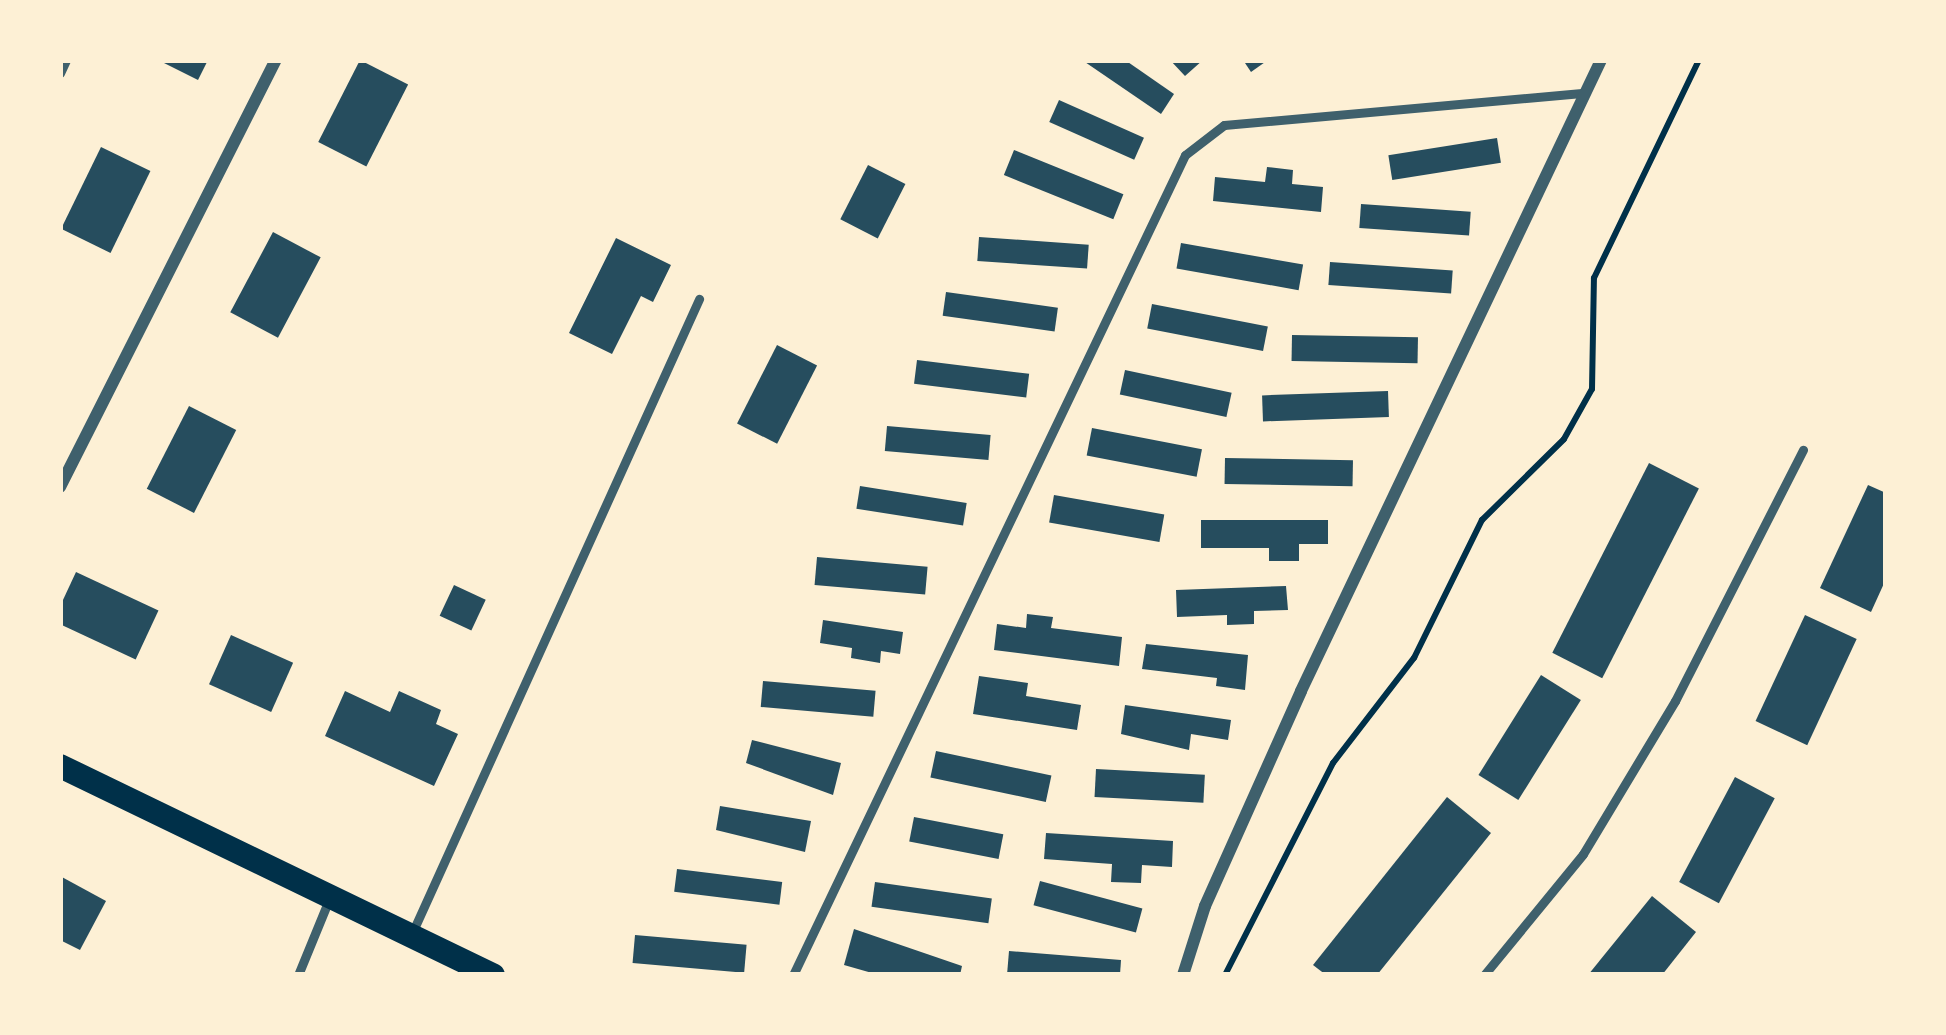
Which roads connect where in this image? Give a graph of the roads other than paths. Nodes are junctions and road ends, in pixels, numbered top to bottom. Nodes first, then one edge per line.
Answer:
1 (66, 60) edge
2 (276, 60) edge
3 (1600, 60) edge
4 (60, 73) edge
5 (1585, 93) junction
6 (699, 298) dead end
7 (1803, 450) dead end
8 (60, 487) edge
9 (60, 766) edge
10 (330, 897) junction
11 (410, 936) junction
12 (298, 975) edge
13 (493, 975) edge
14 (793, 975) edge
15 (1184, 975) edge
16 (1484, 975) edge

1 - 4 lane
2 - 8 street
3 - 5 street
5 - 14 lane
5 - 15 street
6 - 11 lane
7 - 16 lane
9 - 10 main road
10 - 11 main road
10 - 12 lane
11 - 13 main road

